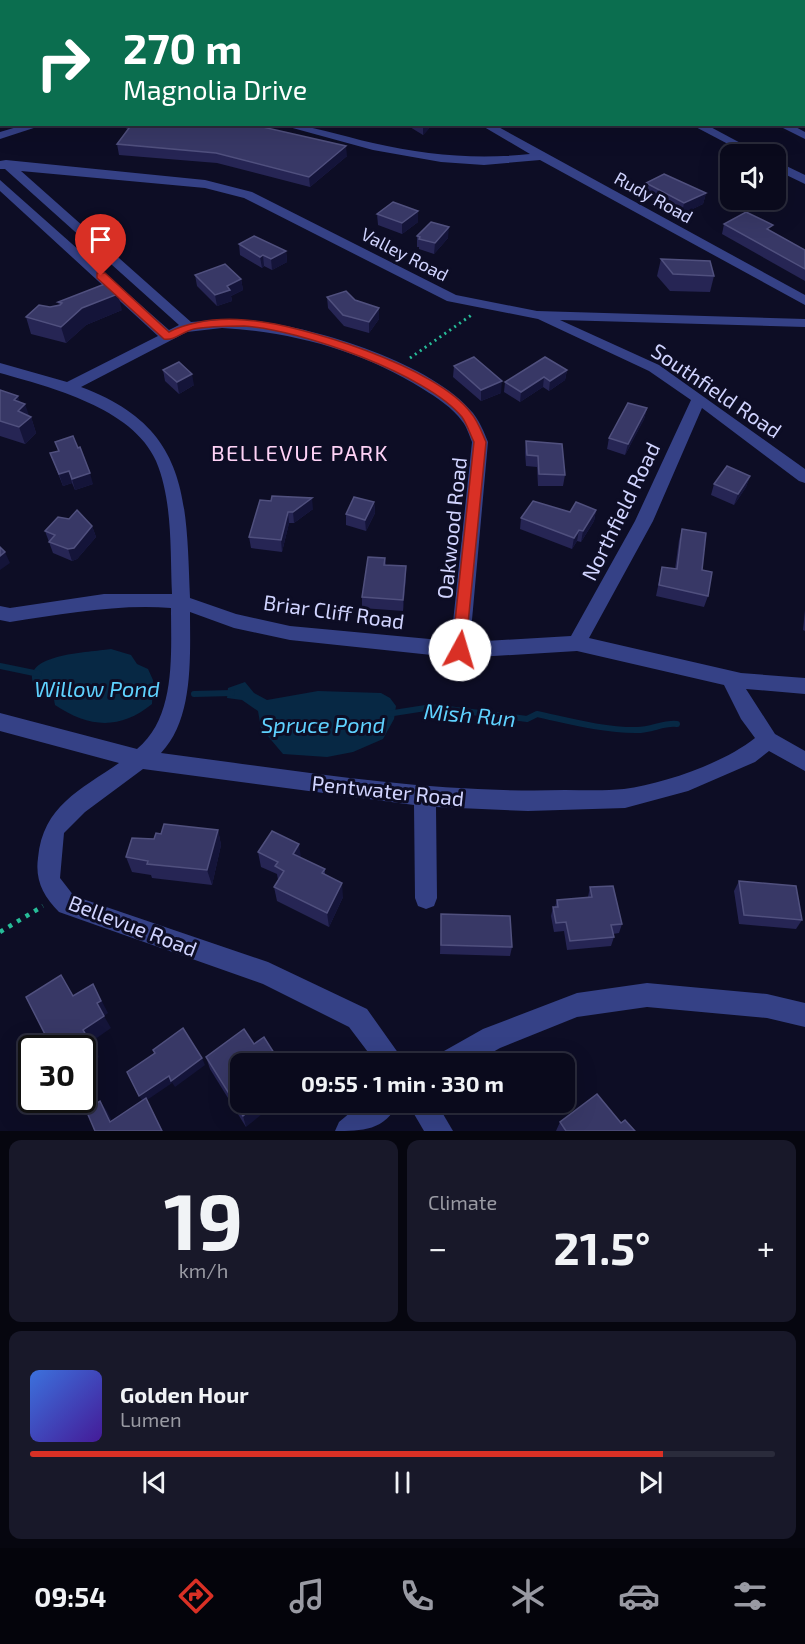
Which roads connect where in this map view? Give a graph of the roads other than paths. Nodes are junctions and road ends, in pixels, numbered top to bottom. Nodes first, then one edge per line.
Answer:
1 (33, 126) edge
2 (291, 126) edge
3 (488, 126) edge
4 (699, 126) edge
5 (784, 126) edge
6 (0, 136) edge
7 (805, 136) edge
8 (735, 144) edge
9 (542, 156) junction
10 (3, 164) edge
11 (786, 170) edge
12 (805, 180) edge
13 (0, 184) edge
14 (805, 301) edge
15 (537, 315) junction
16 (805, 323) edge
17 (189, 327) junction
18 (168, 337) junction
19 (0, 368) edge
20 (69, 387) junction
21 (699, 398) junction
22 (805, 477) edge
23 (182, 602) junction
24 (0, 614) edge
25 (577, 643) junction
26 (460, 650) junction
27 (730, 678) junction
28 (805, 686) edge
29 (0, 722) edge
30 (768, 740) junction
31 (139, 759) junction
32 (805, 762) edge
33 (425, 798) junction
34 (426, 898) dead end
35 (805, 1015) edge
36 (385, 1053) edge
37 (465, 1053) edge
38 (371, 1113) edge
39 (428, 1113) edge
40 (348, 1131) edge
41 (440, 1131) edge

1 - 6 street
2 - 9 street
3 - 9 street, Rudy Road
4 - 8 street
5 - 7 street
9 - 14 street, Rudy Road
10 - 15 street, Valley Road
10 - 17 street
11 - 12 street
13 - 18 street
15 - 16 street, Valley Road
15 - 21 street, Southfield Road
17 - 18 street, Oakwood Road
17 - 26 street, Oakwood Road
18 - 20 street, Oakwood Road
19 - 20 street, Bellevue Road
20 - 23 street, Bellevue Road
21 - 22 street, Southfield Road
21 - 25 street, Northfield Road
23 - 24 street, Briar Cliff Road
23 - 26 street, Briar Cliff Road
23 - 31 street, Bellevue Road
25 - 26 street, Briar Cliff Road
25 - 27 street, Briar Cliff Road
27 - 28 street, Briar Cliff Road
27 - 30 street
29 - 31 street, Pentwater Road
30 - 32 street
30 - 33 street, Pentwater Road
31 - 33 street, Pentwater Road
31 - 36 street, Bellevue Road
33 - 34 street
35 - 37 street
38 - 40 street
39 - 41 street

